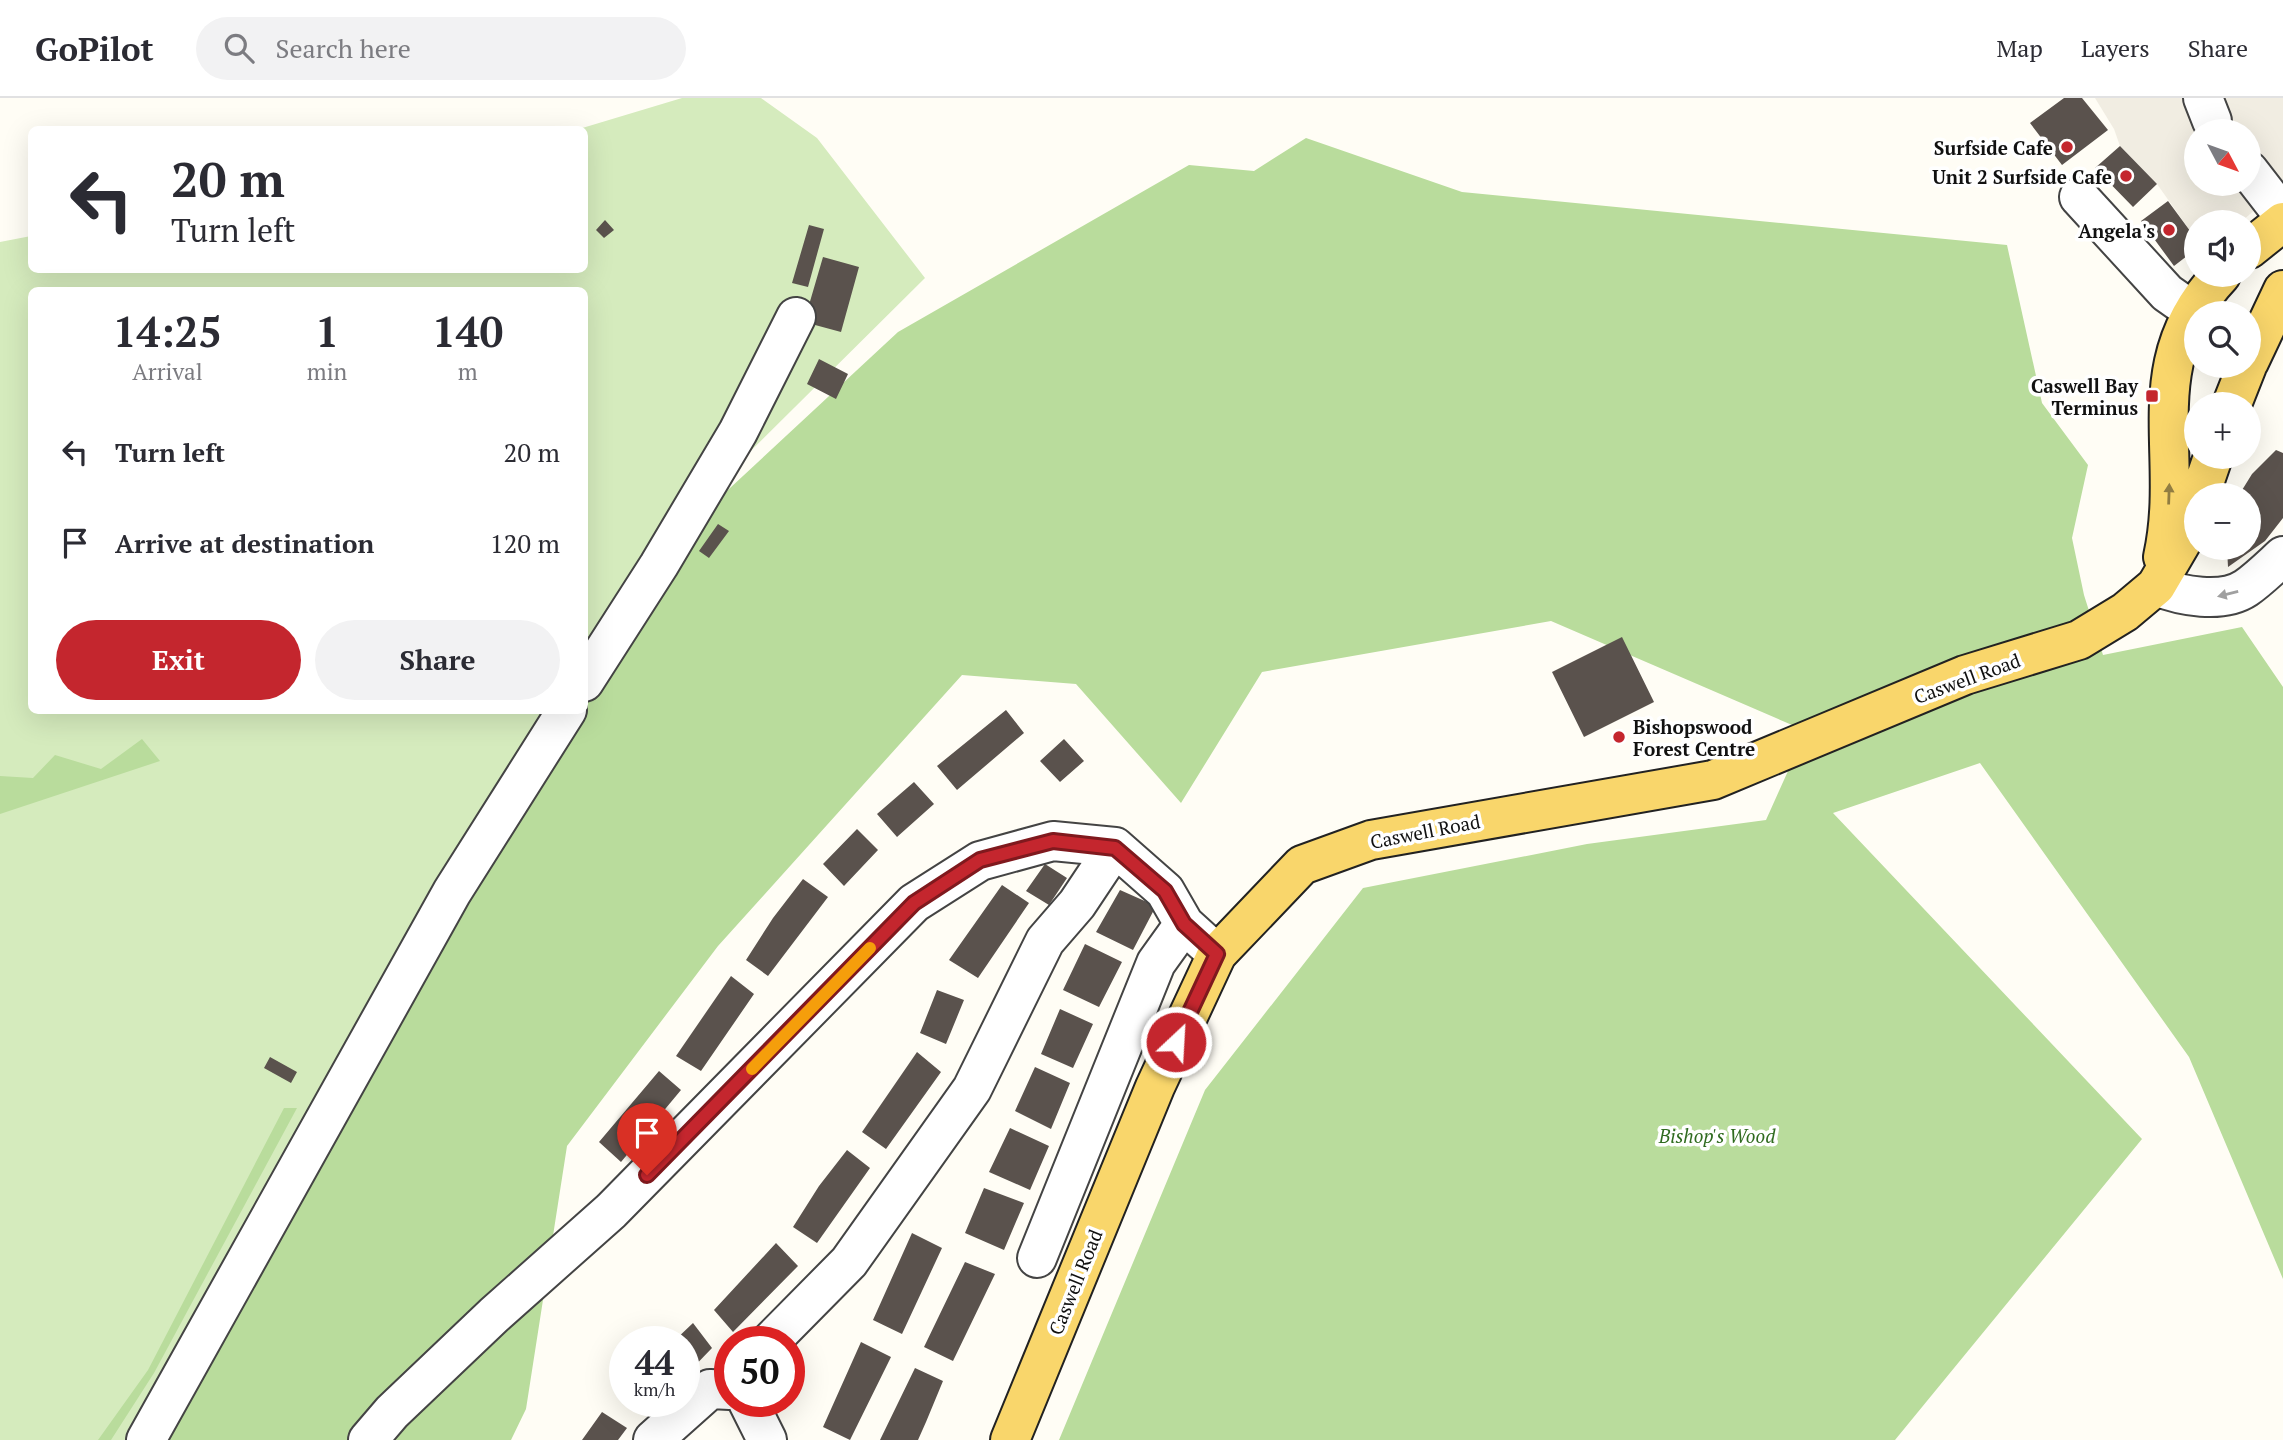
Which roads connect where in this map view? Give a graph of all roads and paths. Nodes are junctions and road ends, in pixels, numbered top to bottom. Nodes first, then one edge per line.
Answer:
1 (2261, 187) edge
2 (2080, 197) dead end
3 (2283, 215) edge
4 (2283, 222) edge
5 (2261, 239) edge
6 (2283, 290) edge
7 (2184, 305) edge
8 (796, 317) dead end
9 (2184, 331) edge
10 (2261, 337) edge
11 (2184, 538) edge
12 (2283, 556) edge
13 (2156, 586) junction
14 (588, 676) edge
15 (564, 714) edge
16 (1115, 848) junction
17 (1184, 924) junction
18 (1217, 954) junction
19 (1037, 1258) dead end
20 (787, 1326) edge
21 (714, 1389) edge
22 (756, 1417) edge
23 (146, 1440) edge
24 (368, 1440) edge
25 (653, 1440) edge
26 (767, 1440) edge
27 (1010, 1440) edge

1 - 3 street
2 - 7 street
4 - 5 main road
6 - 10 main road
8 - 14 street
13 -> 9 main road
11 - 13 main road, Caswell Road
12 -> 13 street
13 - 18 main road, Caswell Road
15 - 23 street
16 - 17 street
16 - 20 street
16 - 24 street
17 - 18 street
17 - 19 street
18 - 27 main road, Caswell Road
21 - 25 street
22 - 26 street

